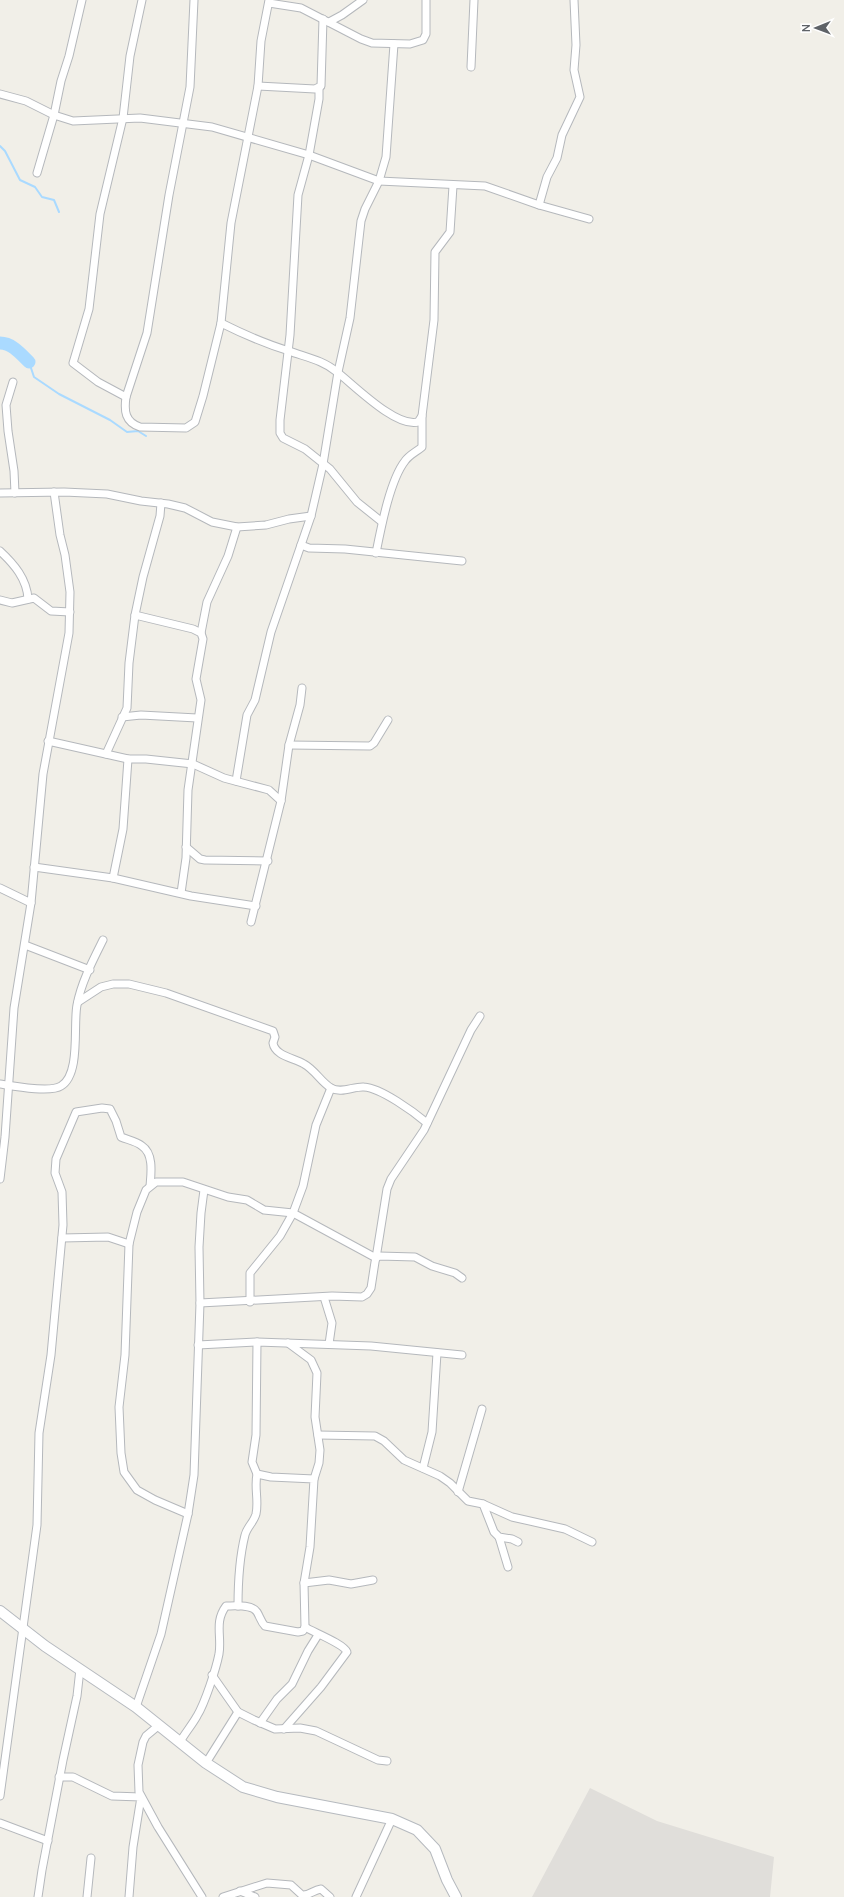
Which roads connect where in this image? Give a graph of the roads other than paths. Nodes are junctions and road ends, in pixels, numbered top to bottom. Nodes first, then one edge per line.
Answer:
1 (82, 0) edge
2 (142, 0) edge
3 (194, 0) edge
4 (363, 0) edge
5 (426, 0) edge
6 (474, 0) edge
7 (574, 0) edge
8 (269, 2) edge
9 (326, 20) junction
10 (394, 44) junction
11 (471, 67) dead end
12 (258, 86) junction
13 (319, 88) junction
14 (0, 94) edge
15 (54, 114) junction
16 (123, 118) junction
17 (183, 124) junction
18 (248, 138) junction
19 (309, 155) junction
20 (37, 173) dead end
21 (379, 181) junction
22 (453, 186) junction
23 (538, 205) junction
24 (589, 219) dead end
25 (221, 323) junction
26 (288, 351) junction
27 (338, 372) junction
28 (13, 382) dead end
29 (126, 397) junction
30 (422, 416) junction
31 (323, 464) junction
32 (54, 492) junction
33 (0, 493) edge
34 (15, 493) junction
35 (161, 503) junction
36 (311, 516) junction
37 (382, 522) junction
38 (237, 527) junction
39 (301, 545) junction
40 (0, 551) edge
41 (376, 553) junction
42 (462, 561) dead end
43 (28, 599) junction
44 (0, 600) edge
45 (70, 612) junction
46 (135, 615) junction
47 (201, 632) junction
48 (302, 688) dead end
49 (122, 717) junction
50 (198, 718) junction
51 (388, 720) dead end
52 (48, 741) junction
53 (289, 745) junction
54 (106, 754) junction
55 (128, 760) junction
56 (193, 764) junction
57 (236, 781) junction
58 (282, 802) junction
59 (186, 847) junction
60 (268, 861) junction
61 (34, 867) junction
62 (113, 878) junction
63 (0, 888) edge
64 (181, 893) junction
65 (31, 903) junction
66 (256, 906) junction
67 (251, 922) dead end
68 (103, 940) dead end
69 (25, 945) junction
70 (90, 970) junction
71 (78, 1002) junction
72 (480, 1016) dead end
73 (0, 1084) edge
74 (9, 1086) junction
75 (331, 1088) junction
76 (427, 1123) junction
77 (0, 1179) edge
78 (150, 1186) junction
79 (204, 1190) junction
80 (292, 1213) junction
81 (62, 1238) junction
82 (129, 1244) junction
83 (376, 1258) junction
84 (462, 1278) dead end
85 (324, 1297) junction
86 (250, 1302) junction
87 (200, 1303) junction
88 (257, 1342) junction
89 (288, 1343) junction
90 (329, 1344) junction
91 (198, 1345) junction
92 (437, 1354) junction
93 (462, 1355) dead end
94 (482, 1409) dead end
95 (318, 1435) junction
96 (423, 1468) junction
97 (257, 1474) junction
98 (314, 1479) junction
99 (458, 1492) junction
100 (483, 1504) junction
101 (188, 1514) junction
102 (499, 1537) junction
103 (518, 1542) dead end
104 (592, 1542) dead end
105 (508, 1568) dead end
106 (373, 1580) dead end
107 (304, 1582) junction
108 (238, 1606) junction
109 (0, 1612) edge
110 (304, 1627) junction
111 (22, 1629) junction
112 (318, 1635) junction
113 (80, 1669) junction
114 (212, 1675) junction
115 (136, 1708) junction
116 (238, 1712) junction
117 (260, 1723) junction
118 (158, 1726) junction
119 (284, 1729) junction
120 (180, 1742) junction
121 (387, 1761) dead end
122 (206, 1763) junction
123 (59, 1777) junction
124 (1, 1778) edge
125 (0, 1796) edge
126 (140, 1797) junction
127 (392, 1819) junction
128 (0, 1823) edge
129 (48, 1841) junction
130 (91, 1858) dead end
131 (239, 1890) junction
132 (38, 1897) edge
133 (87, 1897) edge
134 (129, 1897) edge
135 (202, 1897) edge
136 (224, 1897) edge
137 (255, 1897) edge
138 (330, 1897) edge
139 (356, 1897) edge
140 (456, 1897) edge

1 - 15 street
2 - 16 street
3 - 17 street
4 - 9 street
5 - 10 street
6 - 11 street
7 - 23 street
8 - 9 street
8 - 12 street
9 - 10 street
9 - 13 street
10 - 21 street
12 - 13 street
12 - 18 street
13 - 19 street
14 - 15 street
15 - 16 street
15 - 20 street
16 - 17 street
16 - 29 street
17 - 18 street
17 - 29 street
18 - 19 street
18 - 25 street
19 - 21 street
19 - 26 street
21 - 22 street
21 - 27 street
22 - 23 street
22 - 30 street
23 - 24 street
25 - 26 street
25 - 29 street
26 - 27 street
26 - 31 street
27 - 30 street
27 - 31 street
28 - 34 street
30 - 37 street
31 - 36 street
31 - 37 street
32 - 34 street
32 - 35 street
32 - 45 street
33 - 34 street
35 - 38 street
35 - 46 street
36 - 38 street
36 - 39 street
37 - 41 street
38 - 47 street
39 - 41 street
39 - 57 street
40 - 43 street
41 - 42 street
43 - 44 street
43 - 45 street
45 - 52 street
46 - 47 street
46 - 49 street
47 - 50 street
48 - 53 street
49 - 50 street
49 - 54 street
50 - 56 street
51 - 53 street
52 - 54 street
52 - 61 street
53 - 58 street
54 - 55 street
55 - 56 street
55 - 62 street
56 - 57 street
56 - 59 street
57 - 58 street
58 - 60 street
59 - 60 street
59 - 64 street
60 - 66 street
61 - 62 street
61 - 65 street
62 - 64 street
63 - 65 street
64 - 66 street
65 - 69 street
66 - 67 street
68 - 70 street
69 - 70 street
69 - 74 street
70 - 71 street
71 - 74 street
71 - 75 street
72 - 76 street
73 - 74 street
74 - 77 street
75 - 76 street
75 - 80 street
76 - 83 street
78 - 79 street
78 - 81 street
78 - 82 street
79 - 80 street
79 - 87 street
80 - 83 street
80 - 86 street
81 - 82 street
81 - 111 street
82 - 101 street
83 - 84 street
83 - 85 street
85 - 86 street
85 - 90 street
86 - 87 street
87 - 91 street
88 - 89 street
88 - 91 street
88 - 97 street
89 - 90 street
89 - 95 street
90 - 92 street
91 - 101 street
92 - 93 street
92 - 96 street
94 - 99 street
95 - 96 street
95 - 98 street
96 - 99 street
97 - 98 street
97 - 108 street
98 - 107 street
99 - 100 street
100 - 102 street
100 - 104 street
101 - 115 street
102 - 103 street
102 - 105 street
106 - 107 street
107 - 110 street
108 - 110 street
108 - 114 street
109 - 111 street
110 - 112 street
111 - 113 street
111 - 124 street
112 - 117 street
112 - 119 street
113 - 115 street
113 - 123 street
114 - 116 street
114 - 120 street
115 - 118 street
116 - 117 street
116 - 122 street
117 - 119 street
118 - 120 street
118 - 126 street
119 - 121 street
120 - 122 street
122 - 127 street
123 - 126 street
123 - 129 street
124 - 125 street
126 - 134 street
126 - 135 street
127 - 139 street
127 - 140 street
128 - 129 street
129 - 132 street
130 - 133 street
131 - 136 street
131 - 137 street
131 - 138 street

